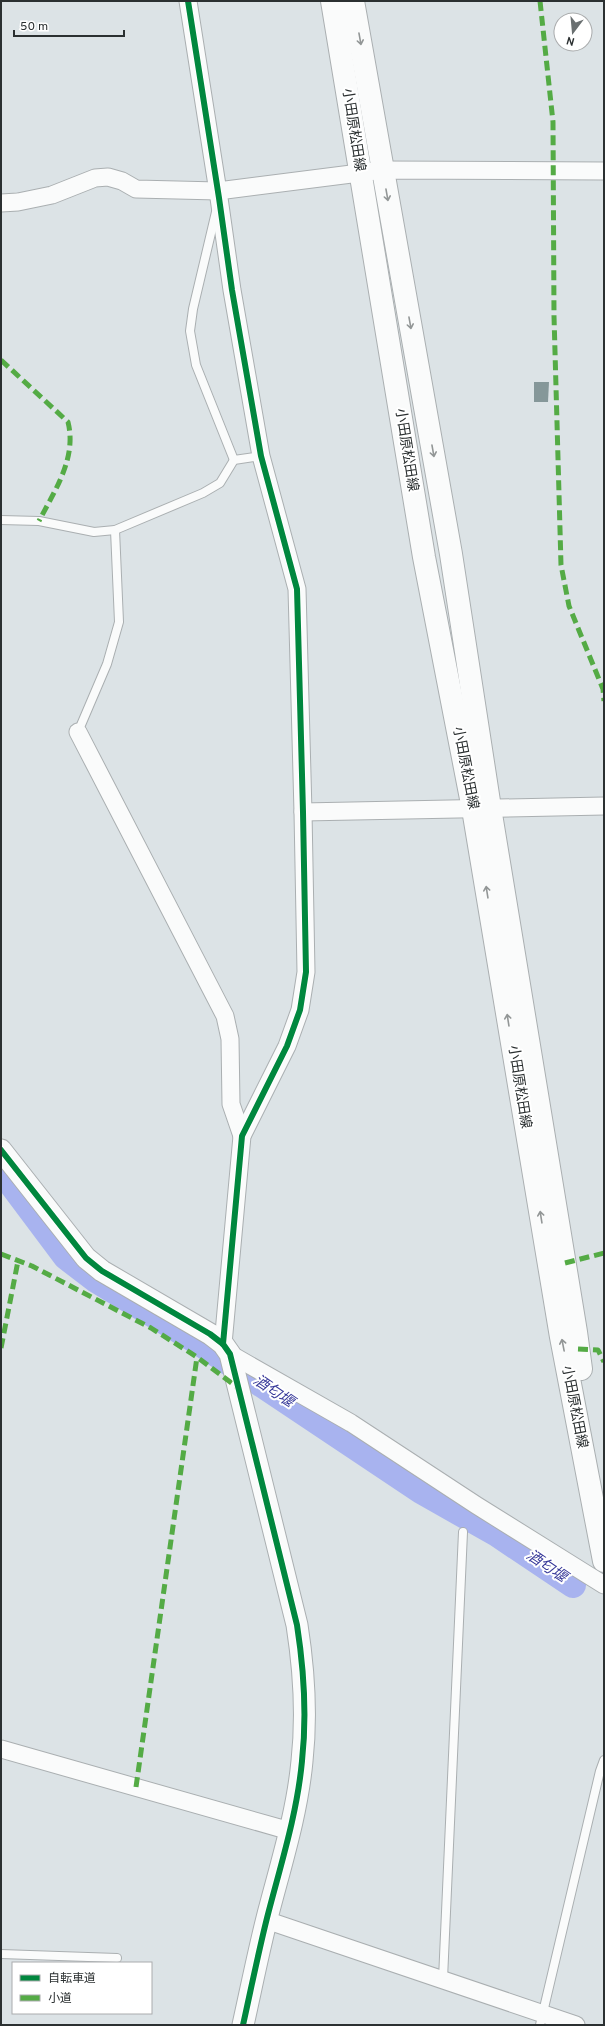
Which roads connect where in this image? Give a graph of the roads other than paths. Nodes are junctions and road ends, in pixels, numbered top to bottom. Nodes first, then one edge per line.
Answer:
1 (188, 1) edge
2 (332, 1) edge
3 (353, 1) edge
4 (382, 170) junction
5 (604, 171) edge
6 (360, 172) junction
7 (219, 195) junction
8 (1, 203) edge
9 (261, 456) junction
10 (234, 460) junction
11 (1, 520) edge
12 (115, 530) junction
13 (78, 732) joint
14 (604, 806) edge
15 (481, 809) junction
16 (303, 812) junction
17 (242, 1136) junction
18 (1, 1150) edge
19 (227, 1349) junction
20 (463, 1532) dead end
21 (604, 1560) edge
22 (604, 1585) edge
23 (1, 1749) edge
24 (604, 1760) edge
25 (290, 1831) junction
26 (266, 1920) junction
27 (1, 1954) edge
28 (117, 1958) dead end
29 (443, 1979) junction
30 (541, 2020) edge
31 (243, 2025) edge
32 (576, 2025) edge

1 - 7 street
2 - 6 main road, 小田原松田線
3 -> 4 main road, 小田原松田線
4 - 5 street
4 - 6 street
4 -> 15 main road, 小田原松田線
6 - 7 street
6 - 15 main road, 小田原松田線
7 - 8 street
7 - 9 street
7 - 10 lane
9 - 10 lane
9 - 16 street
10 - 12 lane
11 - 12 lane
12 - 13 lane
13 - 17 street
14 - 15 street
15 - 16 street
15 - 21 main road, 小田原松田線
16 - 17 street
17 - 19 street
18 - 19 street
19 - 22 street
19 - 25 street
20 - 29 lane
23 - 25 street
24 - 30 lane
25 - 26 street
26 - 29 street
26 - 31 street
27 - 28 lane
29 - 30 street
30 - 32 street

